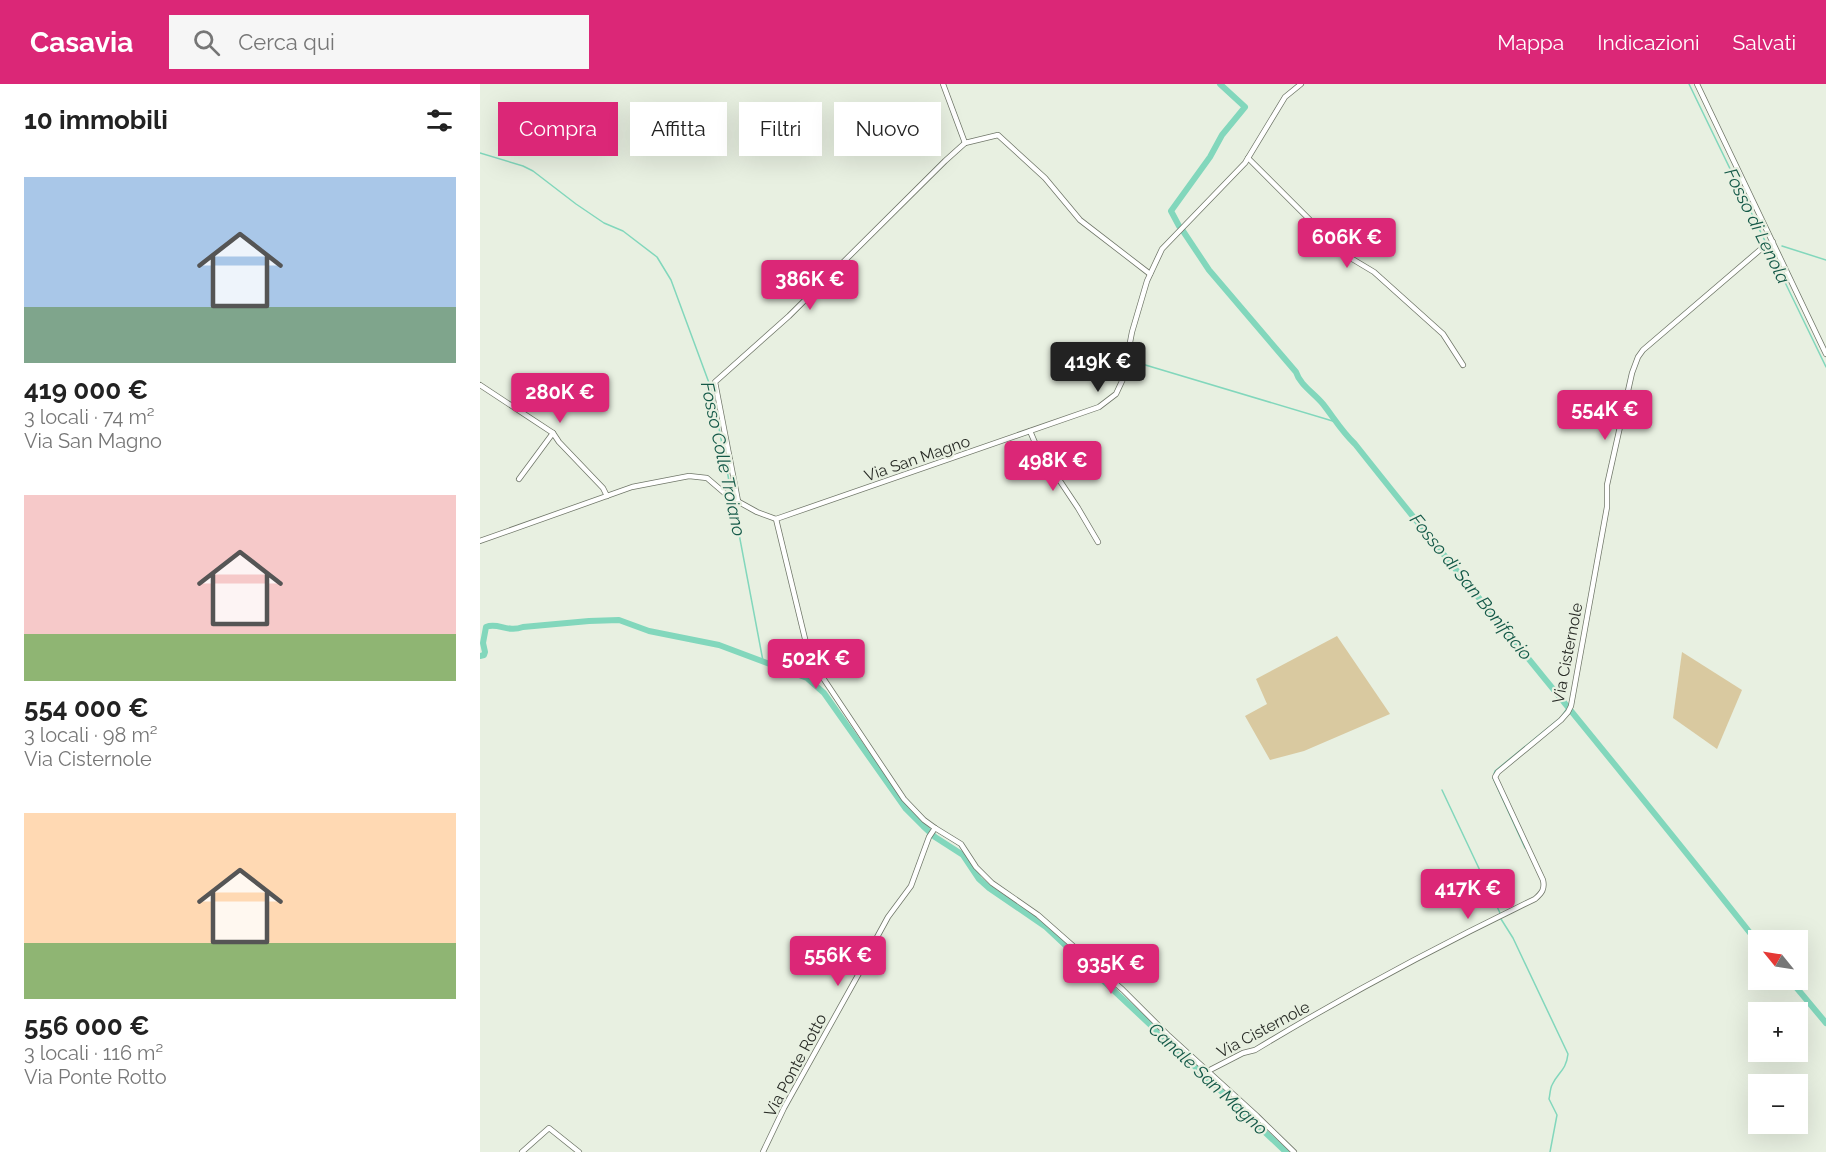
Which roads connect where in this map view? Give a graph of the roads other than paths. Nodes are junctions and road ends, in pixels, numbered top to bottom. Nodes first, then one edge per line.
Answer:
1 (943, 84) edge
2 (1301, 84) edge
3 (1697, 84) edge
4 (964, 143) junction
5 (1248, 158) junction
6 (1769, 244) junction
7 (1150, 274) junction
8 (1826, 354) edge
9 (1463, 365) dead end
10 (480, 385) edge
11 (1030, 431) junction
12 (553, 433) junction
13 (519, 479) dead end
14 (607, 496) junction
15 (736, 500) junction
16 (776, 519) junction
17 (480, 541) edge
18 (1098, 542) dead end
19 (933, 832) junction
20 (1208, 1071) junction
21 (522, 1152) edge
22 (579, 1152) edge
23 (763, 1152) edge
24 (1294, 1152) edge

1 - 4 street
2 - 5 street, Via San Magno
3 - 6 street
4 - 7 street
4 - 15 street
5 - 7 street, Via San Magno
5 - 9 street
6 - 8 street
6 - 20 street, Via Cisternole
7 - 11 street, Via San Magno
10 - 12 street
11 - 16 street, Via San Magno
11 - 18 street
12 - 13 street
12 - 14 street
14 - 15 street
14 - 17 street
15 - 16 street
16 - 19 street
19 - 20 street
19 - 23 street, Via Ponte Rotto
20 - 24 street
21 - 22 street

